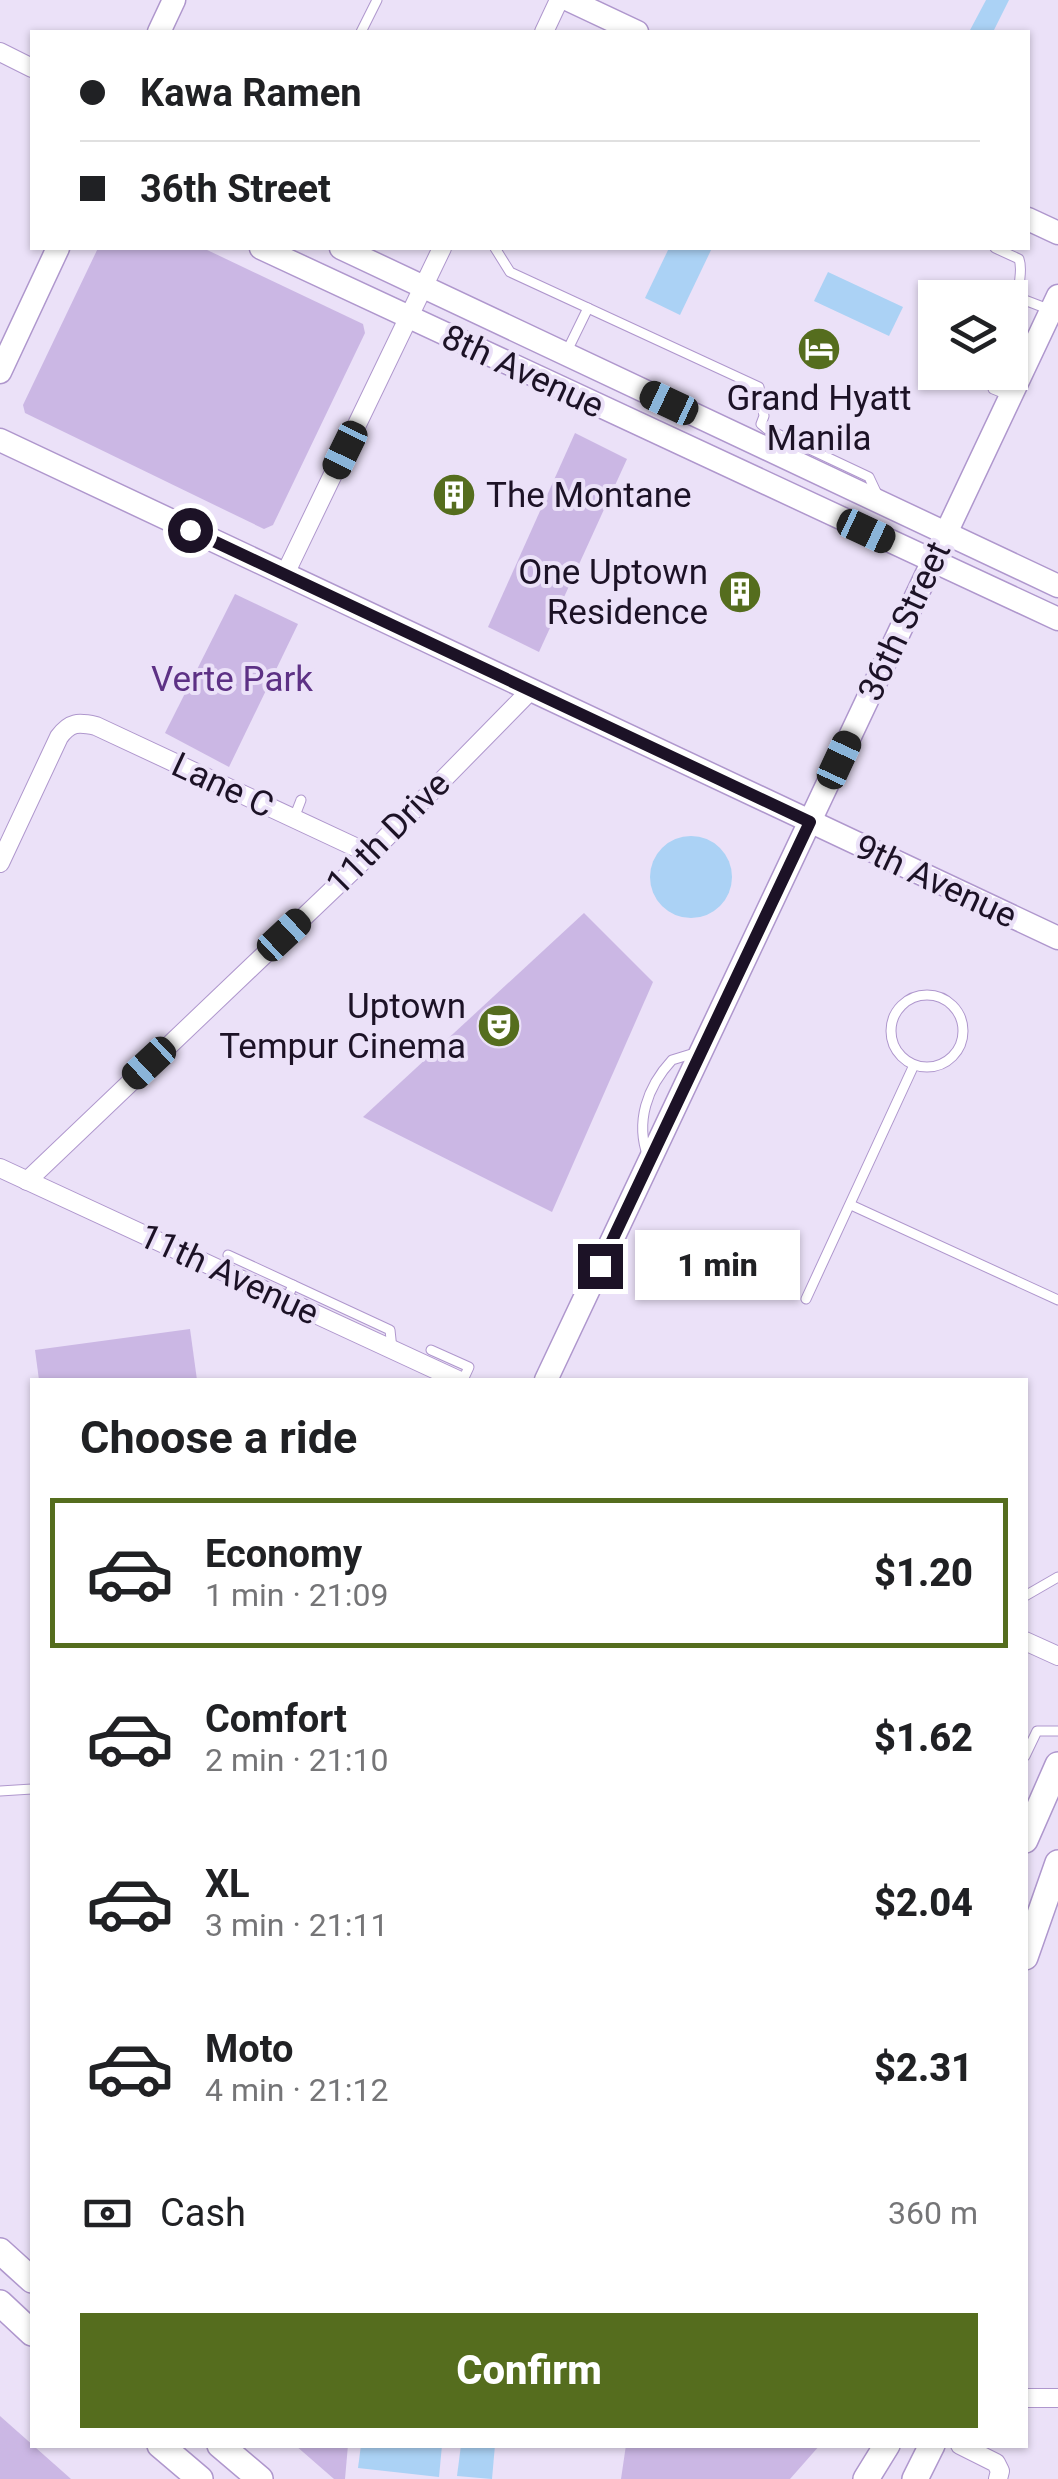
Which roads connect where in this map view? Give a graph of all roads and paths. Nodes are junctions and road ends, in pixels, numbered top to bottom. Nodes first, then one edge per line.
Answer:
1 (174, 0) edge
2 (377, 0) edge
3 (559, 0) edge
4 (569, 0) edge
5 (160, 30) edge
6 (362, 30) edge
7 (545, 30) edge
8 (634, 30) edge
9 (0, 52) edge
10 (30, 67) edge
11 (1030, 219) edge
12 (1058, 233) edge
13 (57, 250) edge
14 (265, 250) edge
15 (345, 250) edge
16 (441, 250) edge
17 (496, 250) edge
18 (999, 250) edge
19 (424, 288) junction
20 (1054, 303) edge
21 (588, 308) junction
22 (409, 318) junction
23 (1028, 347) edge
24 (1032, 349) junction
25 (566, 355) junction
26 (0, 372) edge
27 (995, 390) edge
28 (1010, 396) junction
29 (0, 440) edge
30 (882, 505) junction
31 (945, 535) junction
32 (932, 562) junction
33 (285, 574) junction
34 (1058, 586) edge
35 (1058, 619) edge
36 (530, 691) junction
37 (810, 822) junction
38 (370, 854) junction
39 (0, 863) edge
40 (1058, 938) edge
41 (914, 1065) junction
42 (0, 1168) edge
43 (27, 1180) junction
44 (851, 1205) junction
45 (228, 1255) dead end
46 (290, 1293) junction
47 (806, 1299) dead end
48 (1058, 1300) edge
49 (431, 1350) dead end
50 (457, 1378) edge
51 (462, 1378) edge
52 (547, 1378) edge
53 (1058, 1576) edge
54 (1028, 1594) edge
55 (1028, 1642) edge
56 (1058, 1656) edge
57 (1058, 1731) edge
58 (1028, 1749) edge
59 (1058, 1765) edge
60 (30, 1789) edge
61 (0, 1791) edge
62 (1028, 1833) edge
63 (1058, 1864) edge
64 (1028, 1949) edge
65 (0, 2251) edge
66 (30, 2278) edge
67 (0, 2303) edge
68 (30, 2331) edge
69 (1028, 2398) edge
70 (1058, 2398) edge
71 (164, 2448) edge
72 (224, 2448) edge
73 (884, 2448) edge
74 (930, 2448) edge
75 (966, 2448) edge
76 (200, 2479) edge
77 (260, 2479) edge
78 (866, 2479) edge
79 (914, 2479) edge
80 (998, 2479) edge

1 - 5 street
2 - 6 lane
3 - 7 street
4 - 8 street
9 - 10 street
11 - 12 street
13 - 26 street
14 - 22 street, 8th Avenue
15 - 19 street, 8th Avenue
16 - 19 street
17 - 21 lane
18 - 20 lane
19 - 22 street
19 - 25 street, 8th Avenue
20 - 24 street, 36th Street
21 - 25 lane
21 - 30 lane
22 - 32 street, 8th Avenue
22 - 33 street
23 - 24 lane
24 - 28 street, 36th Street
25 - 30 street, 8th Avenue
27 - 28 lane
28 - 31 street, 36th Street
29 - 33 street, 9th Avenue
30 - 31 street, 8th Avenue
31 - 32 street, 36th Street
31 - 34 street, 8th Avenue
32 - 35 street, 8th Avenue
32 - 37 street, 36th Street
33 - 36 street, 9th Avenue
36 - 37 street, 9th Avenue
36 - 38 street, 11th Drive
37 - 40 street, 9th Avenue
37 - 52 street, 36th Street
38 - 39 street, Lane C
38 - 43 street, 11th Drive
41 - 41 lane
41 - 44 lane
42 - 43 street, 11th Avenue
43 - 46 street, 11th Avenue
44 - 47 lane
44 - 48 lane
45 - 46 lane
46 - 50 street, 11th Avenue
49 - 51 lane
53 - 54 lane
55 - 56 street
57 - 58 lane
59 - 62 main road
60 - 61 lane
63 - 64 main road
65 - 66 main road
67 - 68 main road
69 - 70 street
71 - 76 main road
72 - 77 main road
73 - 78 main road
74 - 79 main road
75 - 80 street

